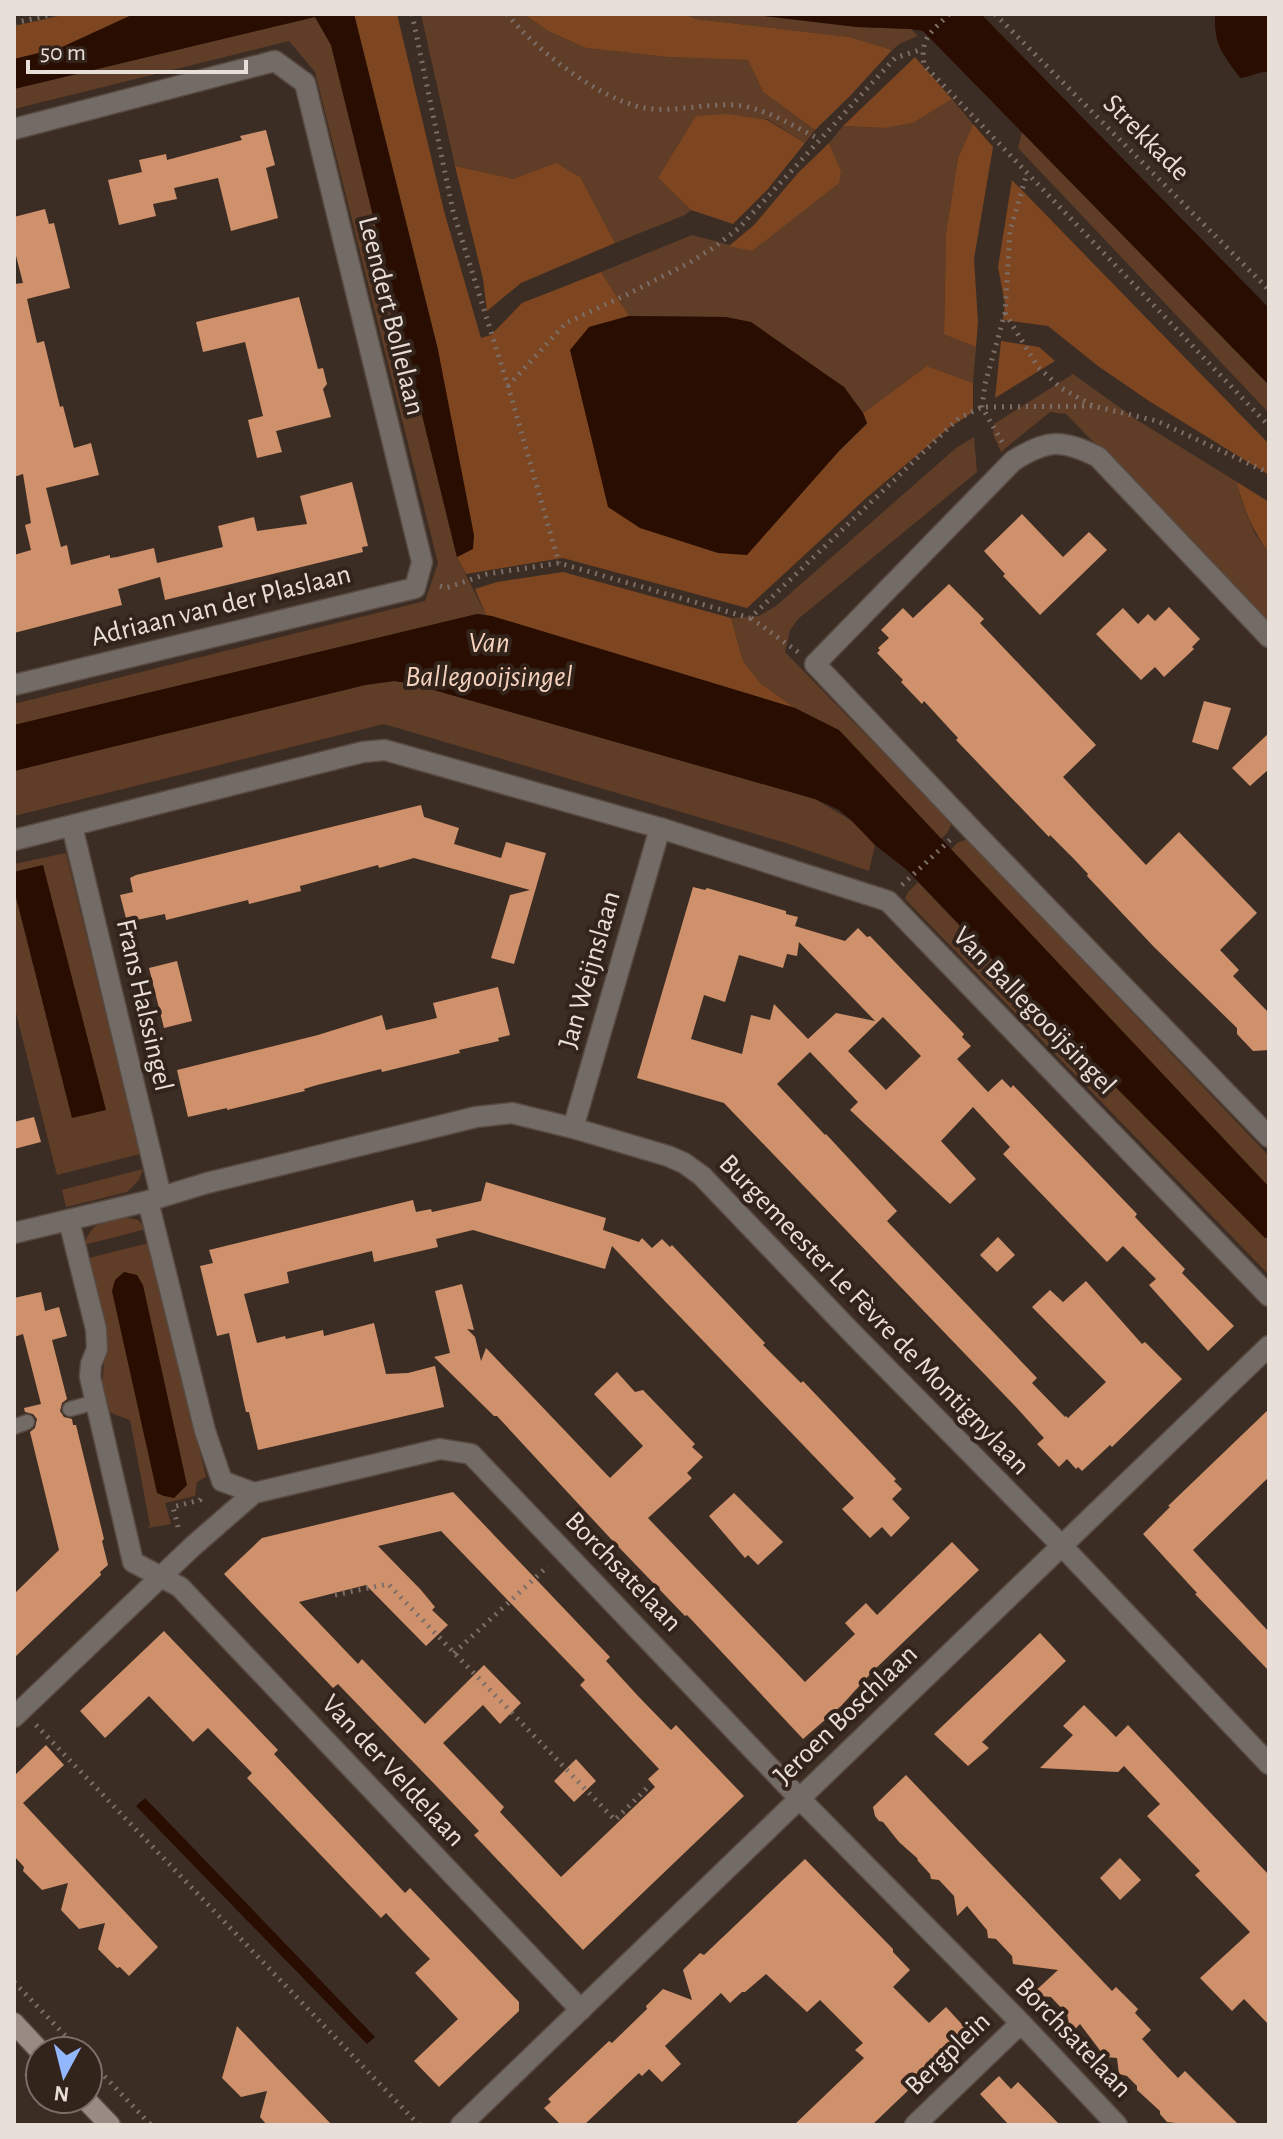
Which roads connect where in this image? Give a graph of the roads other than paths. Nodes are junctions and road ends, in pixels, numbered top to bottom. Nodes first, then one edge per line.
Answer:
1 (14, 129) edge
2 (420, 570) joint
3 (1269, 637) edge
4 (14, 685) edge
5 (72, 826) junction
6 (660, 828) junction
7 (14, 840) edge
8 (573, 1128) junction
9 (1269, 1137) edge
10 (154, 1198) junction
11 (69, 1221) junction
12 (14, 1233) edge
13 (1269, 1296) edge
14 (1269, 1346) edge
15 (96, 1402) junction
16 (70, 1409) dead end
17 (254, 1493) junction
18 (1062, 1546) junction
19 (161, 1576) junction
20 (18, 1713) edge
21 (1269, 1764) edge
22 (800, 1799) junction
23 (581, 2010) junction
24 (1021, 2023) junction
25 (461, 2125) edge
26 (915, 2125) edge
27 (1117, 2125) edge

1 - 2 street, Leendert Bollelaan
2 - 4 street, Adriaan van der Plaslaan
3 - 9 street
5 - 6 street, Van Ballegooijsingel
5 - 7 street, Van Ballegooijsingel
5 - 10 street, Frans Halssingel
6 - 8 street, Jan Weijnslaan
6 - 13 street, Van Ballegooijsingel
8 - 10 street, Burgemeester Le Fèvre de Montignylaan
8 - 18 street, Burgemeester Le Fèvre de Montignylaan
10 - 11 street, Burgemeester Le Fèvre de Montignylaan
10 - 17 street, Frans Halssingel
11 - 12 street, Burgemeester Le Fèvre de Montignylaan
11 - 15 street
14 - 18 street, Jeroen Boschlaan
15 - 16 lane
15 - 19 street
17 - 19 street, Borchsatelaan
17 - 22 street, Borchsatelaan
18 - 21 street, Burgemeester Le Fèvre de Montignylaan
18 - 22 street, Jeroen Boschlaan
19 - 20 street, Borchsatelaan
19 - 23 street, Van der Veldelaan
22 - 23 street, Jeroen Boschlaan
22 - 24 street, Borchsatelaan
23 - 25 street, Jeroen Boschlaan
24 - 26 street, Bergplein
24 - 27 street, Borchsatelaan

